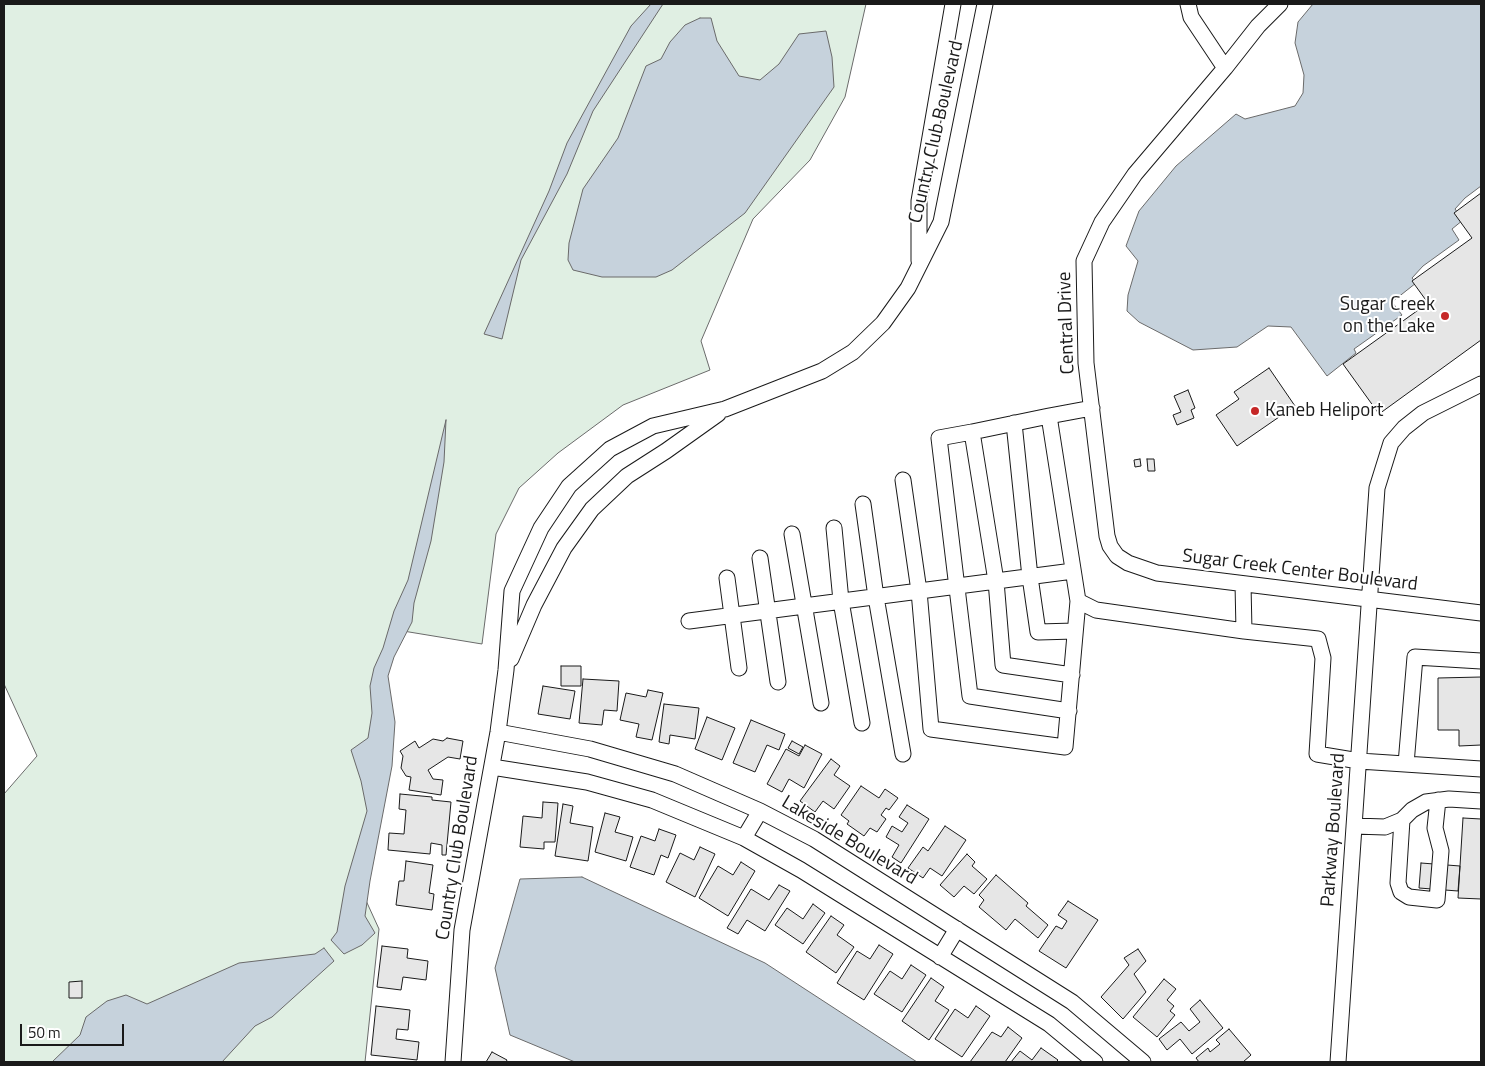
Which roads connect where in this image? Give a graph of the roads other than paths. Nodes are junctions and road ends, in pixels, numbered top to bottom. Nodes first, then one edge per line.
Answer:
1 (953, 4) edge
2 (985, 4) edge
3 (1188, 4) edge
4 (1280, 4) edge
5 (1225, 68) junction
6 (919, 265) junction
7 (1481, 384) edge
8 (1092, 408) junction
9 (725, 409) junction
10 (1049, 416) junction
11 (1014, 423) junction
12 (972, 432) junction
13 (903, 480) dead end
14 (863, 504) dead end
15 (834, 528) dead end
16 (792, 534) dead end
17 (1117, 556) joint
18 (760, 558) dead end
19 (1073, 571) junction
20 (1030, 576) junction
21 (726, 578) dead end
22 (996, 581) junction
23 (1243, 584) junction
24 (956, 586) junction
25 (919, 591) junction
26 (876, 597) junction
27 (1368, 600) junction
28 (841, 601) junction
29 (1078, 601) junction
30 (803, 606) junction
31 (767, 611) junction
32 (1481, 613) edge
33 (731, 616) junction
34 (689, 621) dead end
35 (1075, 631) junction
36 (1244, 631) junction
37 (1481, 662) edge
38 (739, 668) dead end
39 (506, 670) junction
40 (1072, 675) junction
41 (778, 682) dead end
42 (821, 702) dead end
43 (1068, 711) junction
44 (862, 723) dead end
45 (498, 732) junction
46 (903, 754) dead end
47 (1359, 761) junction
48 (1406, 764) junction
49 (492, 767) junction
50 (1481, 769) edge
51 (1438, 800) junction
52 (1481, 801) edge
53 (760, 811) junction
54 (1402, 820) junction
55 (1354, 826) junction
56 (744, 838) junction
57 (957, 929) junction
58 (940, 957) junction
59 (453, 1062) edge
60 (1095, 1062) edge
61 (1141, 1062) edge
62 (1338, 1062) edge

1 - 6 street, Country Club Boulevard
2 - 6 street, Country Club Boulevard
3 - 5 street
4 - 5 street, Central Drive
5 - 8 street, Central Drive
6 - 9 street, Country Club Boulevard
7 - 27 street, Parkway Boulevard
8 - 10 street
8 - 17 street, Central Drive
9 - 39 street, Country Club Boulevard
9 - 39 street, Country Club Boulevard
10 - 11 street
10 - 19 street
11 - 12 street
11 - 20 street
12 - 22 street
12 - 24 street
13 - 25 street
14 - 26 street
15 - 28 street
16 - 30 street
17 - 23 street, Sugar Creek Center Boulevard
18 - 31 street
19 - 20 street
19 - 29 street
20 - 22 street
20 - 35 street
21 - 33 street
22 - 24 street
22 - 40 street
23 - 27 street, Sugar Creek Center Boulevard
23 - 36 street
24 - 25 street
24 - 43 street
25 - 26 street
25 - 43 street
26 - 28 street
26 - 46 street
27 - 32 street, Sugar Creek Center Boulevard
27 - 47 street, Parkway Boulevard
28 - 30 street
28 - 44 street
29 - 35 street
29 - 36 street
30 - 31 street
30 - 42 street
31 - 33 street
31 - 41 street
33 - 34 street
33 - 38 street
35 - 40 street
36 - 47 street
37 - 48 street
39 - 45 street, Country Club Boulevard
40 - 43 street
45 - 49 street, Country Club Boulevard
45 - 53 street, Lakeside Boulevard
47 - 48 street
47 - 55 street, Parkway Boulevard
48 - 50 street
49 - 56 street
49 - 59 street, Country Club Boulevard
51 - 52 street
51 - 54 street
51 - 54 street
53 - 56 street
53 - 57 street, Lakeside Boulevard
54 - 55 street
55 - 62 street, Parkway Boulevard
56 - 58 street
57 - 58 street
57 - 61 street, Lakeside Boulevard
58 - 60 street

